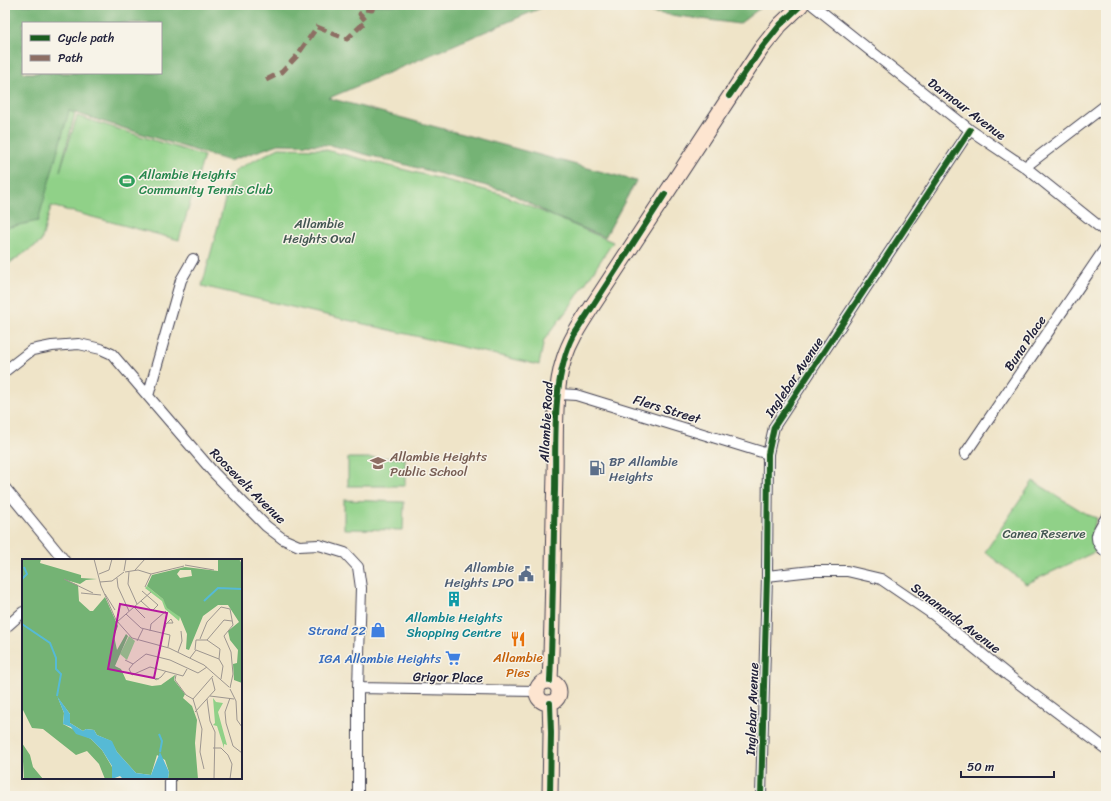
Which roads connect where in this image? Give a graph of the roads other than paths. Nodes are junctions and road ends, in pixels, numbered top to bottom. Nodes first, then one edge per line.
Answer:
1 (801, 5) edge
2 (813, 5) edge
3 (1106, 105) edge
4 (970, 130) junction
5 (1025, 167) junction
6 (1106, 232) edge
7 (1106, 248) edge
8 (193, 259) dead end
9 (5, 371) edge
10 (558, 394) junction
11 (148, 396) junction
12 (768, 454) junction
13 (965, 454) dead end
14 (5, 488) edge
15 (1106, 518) edge
16 (1106, 552) edge
17 (63, 559) edge
18 (767, 576) junction
19 (22, 613) edge
20 (5, 628) edge
21 (550, 681) junction
22 (358, 688) junction
23 (537, 691) junction
24 (550, 704) junction
25 (1106, 749) edge
26 (170, 779) edge
27 (170, 796) edge
28 (358, 796) edge
29 (550, 796) edge
30 (761, 796) edge

1 - 10 main road, Allambie Road
2 - 4 street, Darmour Avenue
3 - 5 street
4 - 5 street, Darmour Avenue
4 - 12 street, Inglebar Avenue
5 - 6 street, Darmour Avenue
7 - 13 street, Buna Place
8 - 11 street
9 - 11 street, Roosevelt Avenue
10 - 12 street, Flers Street
10 - 21 main road, Allambie Road
11 - 22 street, Roosevelt Avenue
12 - 18 street, Inglebar Avenue
14 - 17 street
15 - 16 street
18 - 25 street, Sanananda Avenue
18 - 30 street, Inglebar Avenue
19 - 20 street
21 - 23 main road
21 - 24 main road
22 - 23 street, Grigor Place
22 - 28 street, Roosevelt Avenue
23 - 24 main road
24 - 29 main road
26 - 27 street

